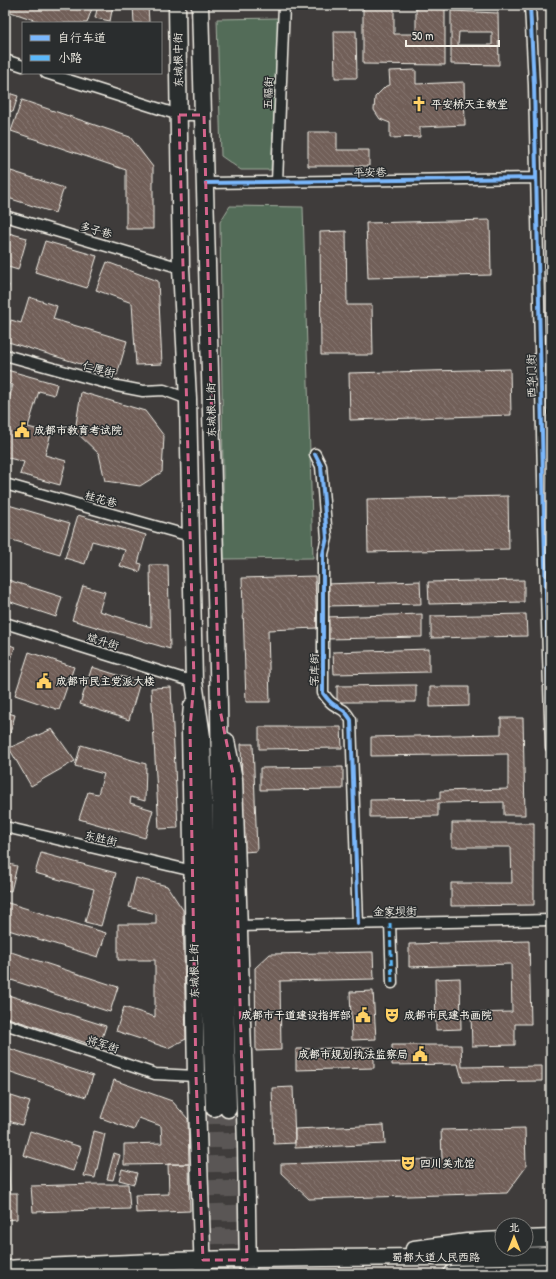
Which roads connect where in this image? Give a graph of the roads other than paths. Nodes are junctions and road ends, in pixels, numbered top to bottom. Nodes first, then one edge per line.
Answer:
1 (176, 5) edge
2 (200, 5) edge
3 (284, 5) edge
4 (530, 5) edge
5 (5, 60) edge
6 (22, 66) edge
7 (49, 74) edge
8 (179, 115) junction
9 (204, 115) junction
10 (536, 178) junction
11 (277, 182) junction
12 (206, 183) junction
13 (5, 216) edge
14 (181, 268) junction
15 (5, 355) edge
16 (188, 399) junction
17 (315, 454) dead end
18 (5, 484) edge
19 (190, 536) junction
20 (5, 623) edge
21 (194, 682) junction
22 (219, 705) junction
23 (551, 747) edge
24 (5, 828) edge
25 (193, 871) junction
26 (551, 920) edge
27 (390, 923) junction
28 (358, 924) junction
29 (240, 926) junction
30 (392, 982) dead end
31 (5, 1024) edge
32 (196, 1076) junction
33 (551, 1238) edge
34 (534, 1239) edge
35 (494, 1240) edge
36 (551, 1255) edge
37 (345, 1257) junction
38 (203, 1267) edge
39 (248, 1267) edge
40 (5, 1269) edge
41 (551, 1272) edge
42 (451, 1274) edge

1 - 8 main road, 东城根中街
2 - 9 main road
3 - 11 street, 五福街
4 - 10 street, 西华门街
5 - 6 street
7 - 8 street
8 - 9 street
8 - 14 main road, 东城根上街
9 - 12 main road, 东城根上街
10 - 11 street, 平安巷
10 - 23 street, 西华门街
11 - 12 street, 平安巷
12 - 22 main road, 东城根上街
13 - 14 street, 多子巷
14 - 16 main road, 东城根上街
15 - 16 street, 仁厚街
16 - 19 main road, 东城根上街
17 - 28 street, 字库街
18 - 19 street, 桂花巷
19 - 21 main road, 东城根上街
20 - 21 street, 斌升街
21 - 22 main road, 东城根上街
21 - 25 main road, 东城根上街
22 - 29 main road, 东城根上街
24 - 25 street, 东胜街
25 - 32 main road, 东城根上街
26 - 27 street, 金家坝街
27 - 28 street, 金家坝街
27 - 30 street
28 - 29 street, 金家坝街
29 - 39 main road, 东城根上街
31 - 32 street, 将军街
32 - 38 main road, 东城根上街
33 - 34 main road
35 - 37 main road, 蜀都大道人民西路
36 - 37 main road, 蜀都大道人民西路
37 - 39 main road, 蜀都大道人民西路
38 - 39 main road, 蜀都大道人民西路
38 - 40 main road, 蜀都大道人民西路
41 - 42 main road, 蜀都大道人民西路

